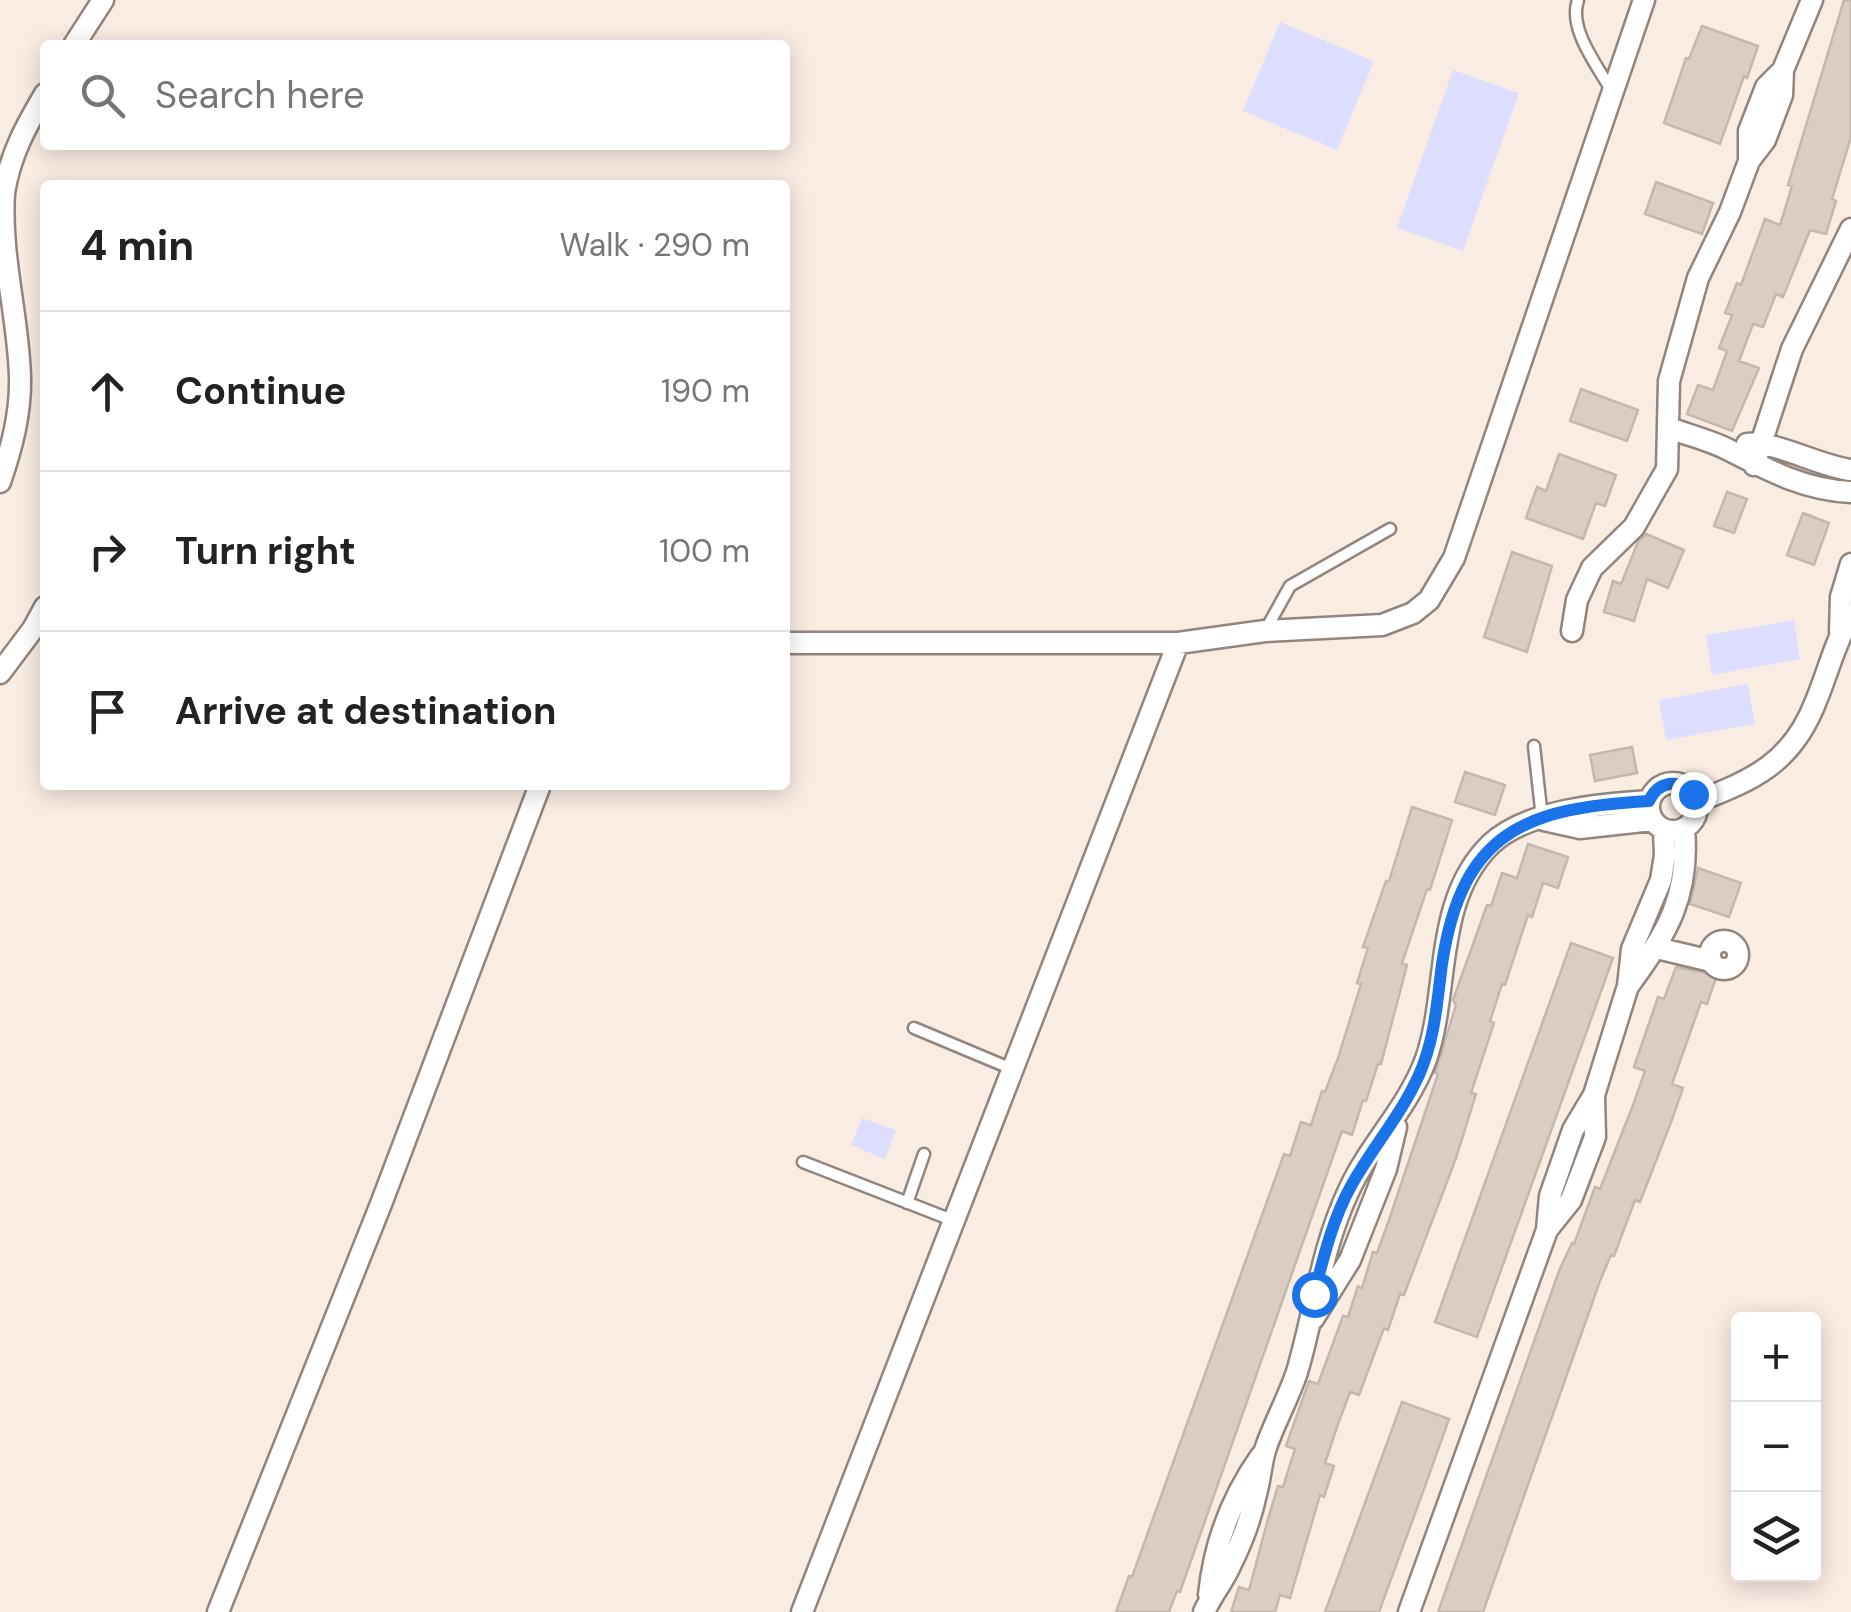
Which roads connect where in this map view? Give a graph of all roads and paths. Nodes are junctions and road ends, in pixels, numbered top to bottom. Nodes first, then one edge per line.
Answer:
1 (103, 0) edge
2 (1578, 0) edge
3 (1644, 0) edge
4 (1812, 0) edge
5 (77, 40) edge
6 (1614, 95) junction
7 (40, 103) edge
8 (1851, 229) edge
9 (1668, 428) junction
10 (1761, 442) junction
11 (1725, 448) junction
12 (1808, 460) junction
13 (1754, 465) junction
14 (1851, 470) edge
15 (0, 482) edge
16 (1800, 482) junction
17 (1851, 492) edge
18 (1390, 529) dead end
19 (1851, 564) edge
20 (40, 616) edge
21 (1846, 624) edge
22 (1265, 631) junction
23 (1572, 631) dead end
24 (1178, 642) junction
25 (790, 644) edge
26 (0, 673) edge
27 (1534, 746) dead end
28 (538, 790) edge
29 (1696, 802) junction
30 (1542, 819) junction
31 (1662, 820) junction
32 (1657, 948) junction
33 (1711, 961) dead end
34 (1628, 986) junction
35 (914, 1028) dead end
36 (1012, 1069) junction
37 (924, 1154) dead end
38 (802, 1162) dead end
39 (907, 1203) junction
40 (952, 1220) junction
41 (1206, 1607) edge
42 (807, 1611) edge
43 (218, 1612) edge
44 (1410, 1612) edge

1 - 5 street
2 - 6 lane
3 - 6 street
4 - 9 street
6 - 22 street
7 - 15 street
8 - 10 street
9 - 11 street
9 - 23 street
10 - 11 street
10 - 12 street
10 - 13 street
11 - 13 street
12 - 14 street
12 - 16 street
13 - 16 street
16 - 17 street
18 - 22 lane
19 - 21 street
20 - 26 street
21 - 29 street
22 - 24 street
24 - 25 street
24 - 36 street
27 - 30 lane
28 - 43 street
29 - 31 street
29 - 31 street
30 - 31 street
30 - 41 street
31 - 32 street
31 - 34 street
32 - 33 street
32 - 34 street
34 - 44 street
35 - 36 lane
36 - 40 street
37 - 39 lane
38 - 39 lane
39 - 40 lane
40 - 42 street

